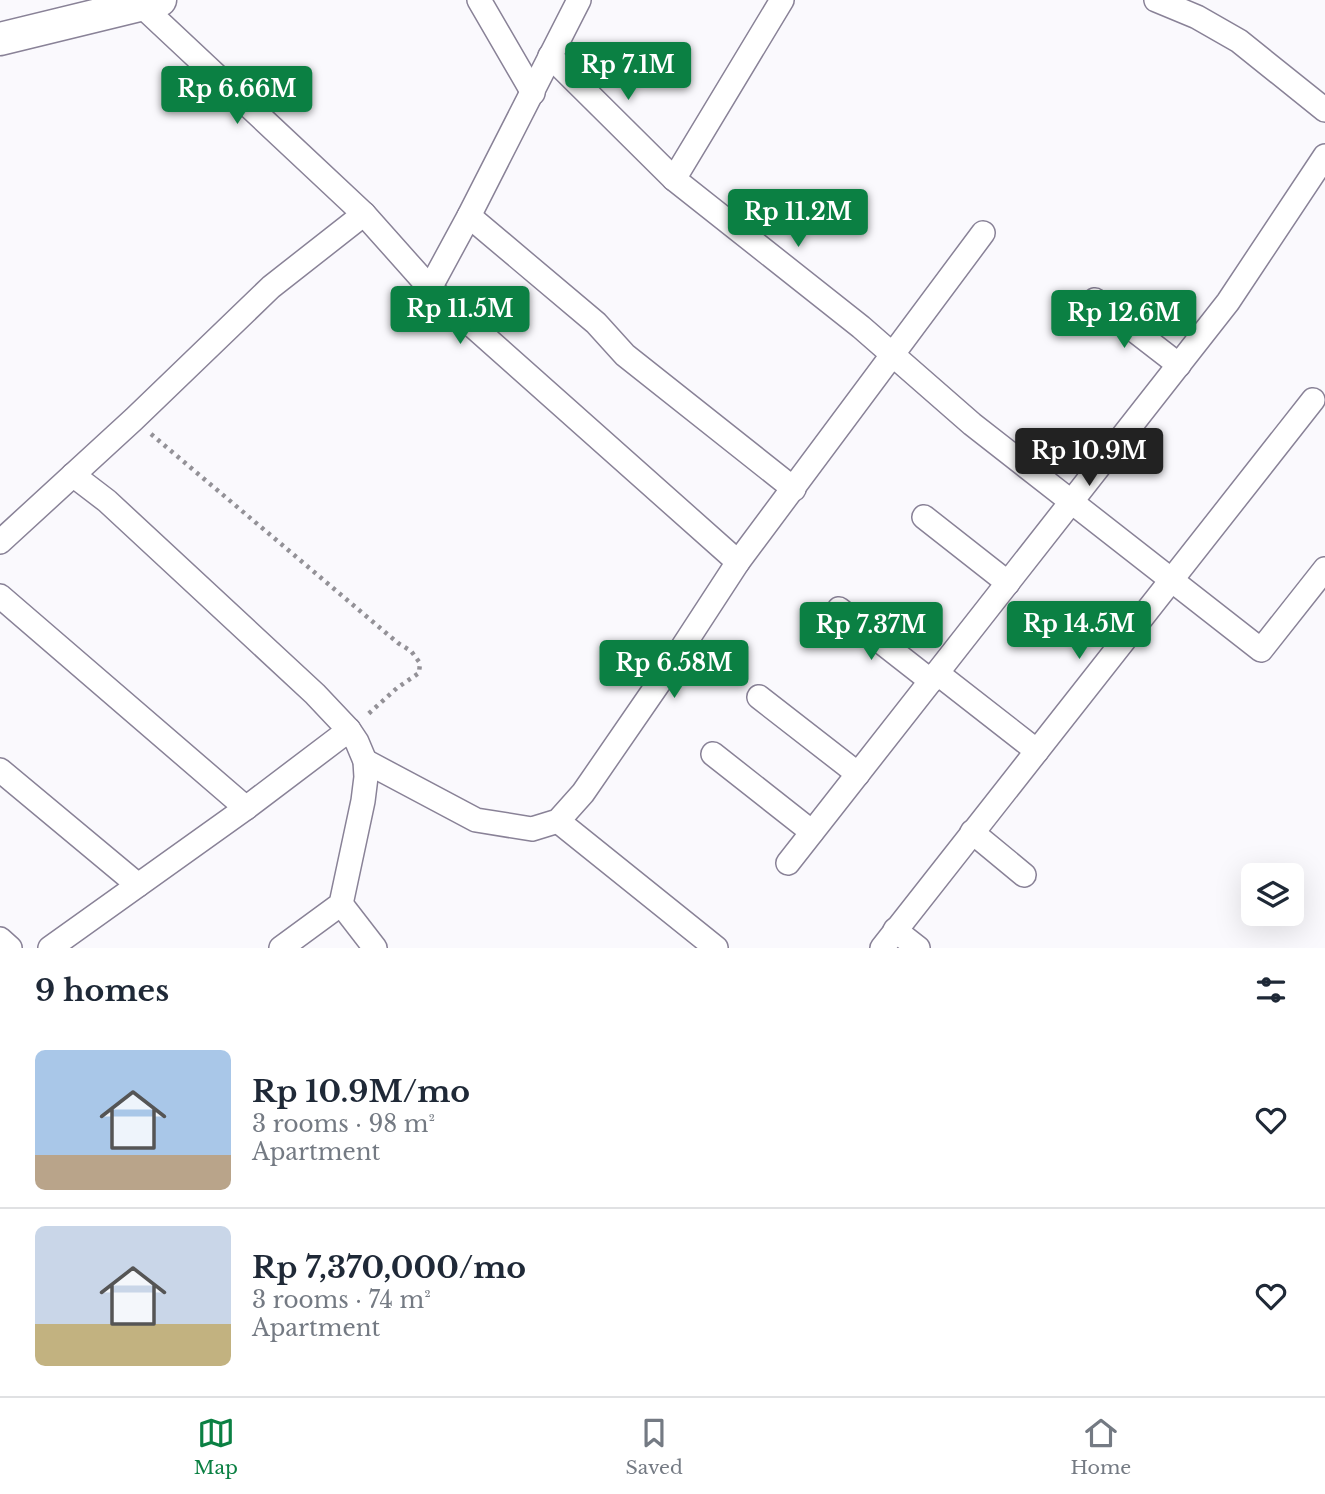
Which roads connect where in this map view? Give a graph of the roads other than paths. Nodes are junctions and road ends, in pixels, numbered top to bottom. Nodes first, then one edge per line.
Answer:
1 (480, 0) edge
2 (579, 0) edge
3 (782, 0) edge
4 (1156, 0) edge
5 (150, 2) edge
6 (0, 39) edge
7 (550, 56) junction
8 (533, 93) junction
9 (1325, 110) edge
10 (1325, 156) edge
11 (674, 179) junction
12 (364, 214) junction
13 (469, 216) junction
14 (983, 233) dead end
15 (430, 288) junction
16 (1095, 300) dead end
17 (892, 354) junction
18 (1179, 365) junction
19 (1313, 400) dead end
20 (73, 475) junction
21 (794, 489) junction
22 (1071, 501) junction
23 (924, 517) dead end
24 (0, 542) edge
25 (738, 562) junction
26 (1325, 569) edge
27 (1170, 579) junction
28 (1008, 583) junction
29 (0, 596) edge
30 (839, 609) dead end
31 (934, 677) junction
32 (759, 697) dead end
33 (349, 730) junction
34 (1037, 751) junction
35 (712, 754) dead end
36 (365, 761) junction
37 (0, 770) edge
38 (858, 774) junction
39 (246, 808) junction
40 (558, 821) junction
41 (812, 832) junction
42 (972, 832) junction
43 (788, 863) dead end
44 (1024, 874) dead end
45 (138, 885) junction
46 (341, 904) junction
47 (0, 939) edge
48 (888, 939) edge
49 (10, 948) edge
50 (50, 948) edge
51 (281, 948) edge
52 (375, 948) edge
53 (716, 948) edge
54 (918, 948) edge

1 - 8 street
2 - 7 street
3 - 11 street
4 - 9 street
5 - 6 main road
5 - 12 street
7 - 8 street
7 - 11 street
8 - 13 street
10 - 18 street
11 - 17 street
12 - 15 street
12 - 20 street
13 - 15 street
13 - 21 street
14 - 17 street
15 - 25 street
16 - 18 street
17 - 21 street
17 - 22 street
18 - 22 street
19 - 27 street
20 - 24 street
20 - 33 street
21 - 25 street
22 - 27 street
22 - 28 street
23 - 28 street
25 - 40 street
26 - 27 street
27 - 34 street
28 - 31 street
29 - 39 street
30 - 31 street
31 - 34 street
31 - 38 street
32 - 38 street
33 - 36 street
33 - 39 street
34 - 42 street
35 - 41 street
36 - 40 street
36 - 46 street
37 - 45 street
38 - 41 street
39 - 45 street
40 - 53 street
41 - 43 street
42 - 44 street
42 - 48 street
45 - 50 street
46 - 51 street
46 - 52 street
47 - 49 street
48 - 54 street

